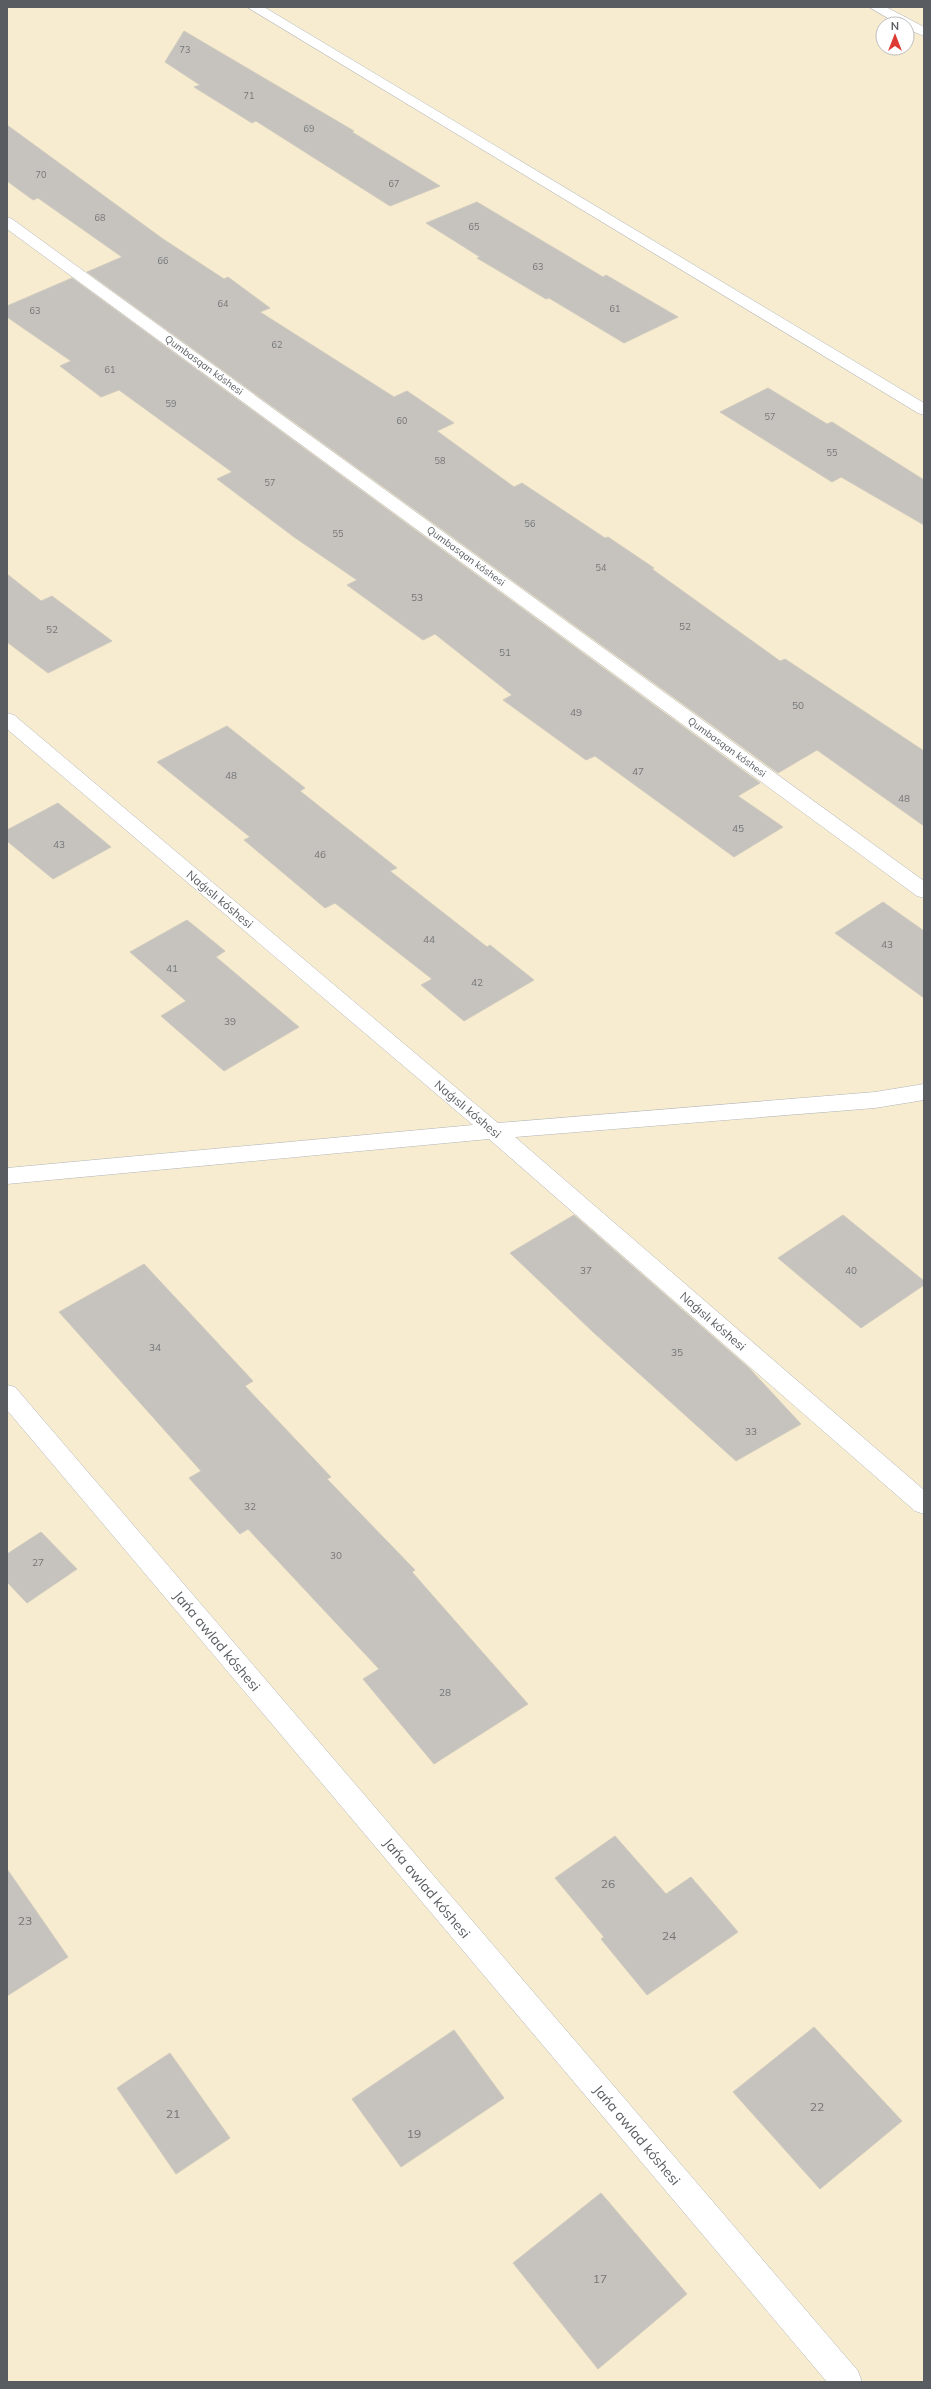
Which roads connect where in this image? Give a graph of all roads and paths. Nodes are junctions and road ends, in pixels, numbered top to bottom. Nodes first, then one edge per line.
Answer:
1 (254, 7) edge
2 (876, 7) edge
3 (898, 12) edge
4 (924, 32) edge
5 (7, 222) edge
6 (924, 410) edge
7 (7, 719) edge
8 (924, 891) edge
9 (924, 1092) edge
10 (494, 1131) junction
11 (7, 1176) edge
12 (7, 1394) edge
13 (924, 1504) edge
14 (847, 2382) edge

1 - 6 street
2 - 3 street
3 - 4 street
5 - 8 street, Qumbasqan kóshesi
7 - 10 street, Naǵıslı kóshesi
9 - 10 street
10 - 11 street
10 - 13 street, Naǵıslı kóshesi
12 - 14 street, Jańa awlad kóshesi

